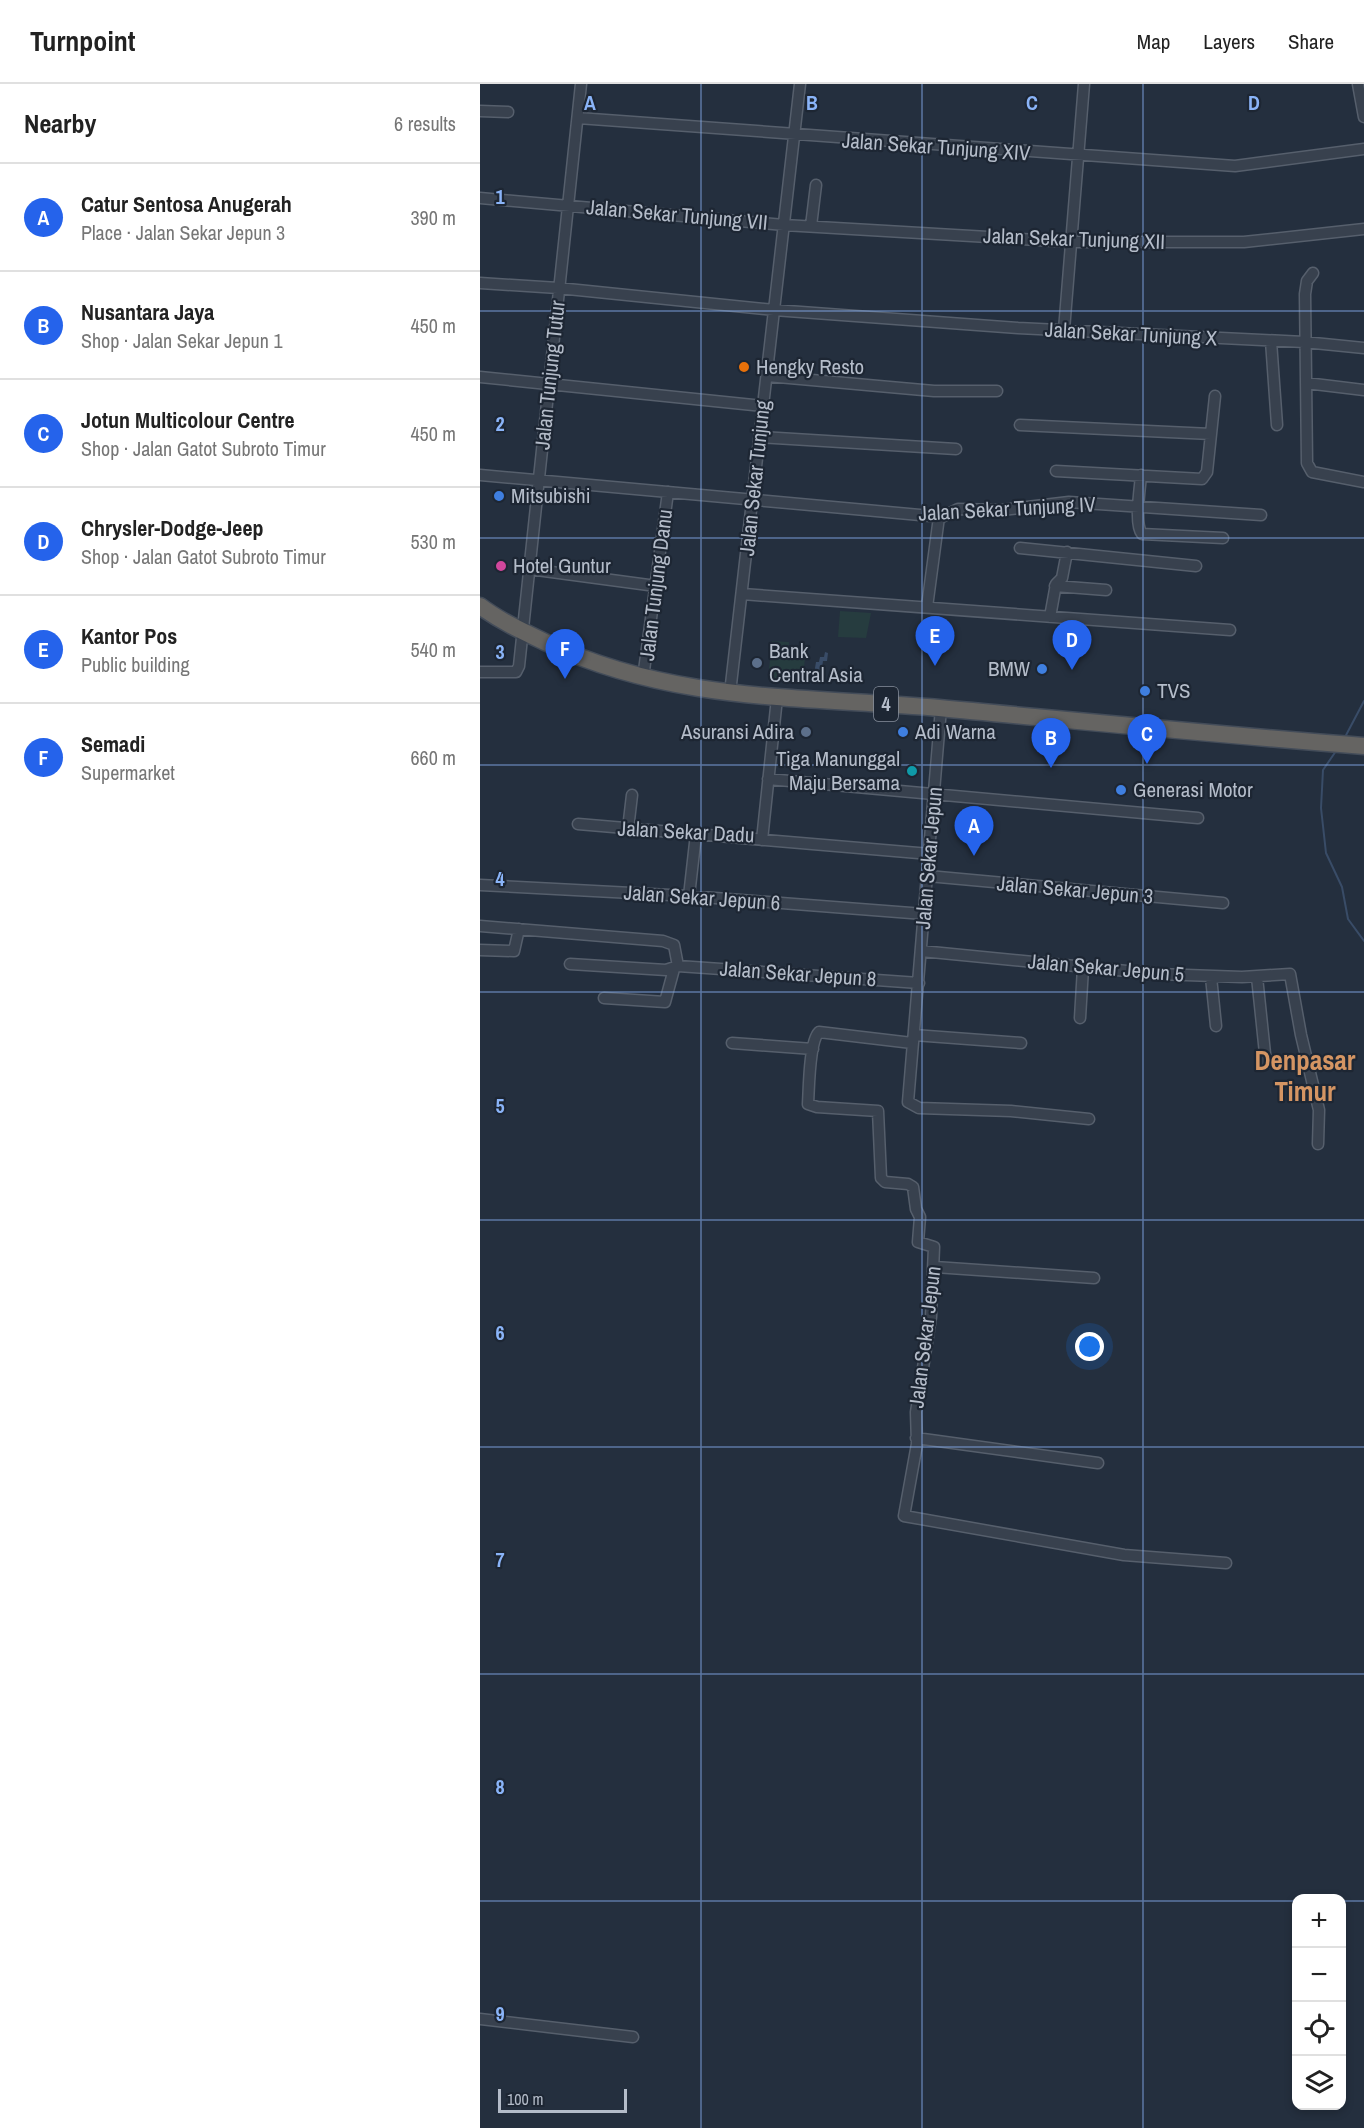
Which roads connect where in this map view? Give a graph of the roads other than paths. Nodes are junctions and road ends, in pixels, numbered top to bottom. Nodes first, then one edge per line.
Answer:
1 (581, 84) edge
2 (800, 84) edge
3 (1084, 84) edge
4 (1358, 84) edge
5 (480, 111) edge
6 (508, 112) dead end
7 (1364, 117) edge
8 (578, 118) junction
9 (794, 136) junction
10 (1364, 149) edge
11 (1078, 157) junction
12 (816, 185) dead end
13 (480, 198) edge
14 (570, 205) junction
15 (783, 225) junction
16 (811, 226) junction
17 (1364, 229) edge
18 (1071, 242) junction
19 (1313, 273) dead end
20 (480, 283) edge
21 (558, 288) junction
22 (774, 310) junction
23 (1064, 330) junction
24 (1271, 341) junction
25 (1304, 342) junction
26 (1364, 348) edge
27 (767, 376) junction
28 (480, 377) edge
29 (1306, 382) junction
30 (548, 383) junction
31 (1364, 390) edge
32 (997, 391) dead end
33 (1215, 396) dead end
34 (763, 406) junction
35 (1020, 425) dead end
36 (1277, 425) dead end
37 (1211, 434) junction
38 (760, 437) junction
39 (956, 450) dead end
40 (1056, 471) dead end
41 (1142, 475) junction
42 (480, 476) edge
43 (540, 482) junction
44 (1364, 482) edge
45 (668, 492) junction
46 (753, 501) junction
47 (1138, 506) junction
48 (1261, 515) dead end
49 (939, 516) junction
50 (1223, 538) dead end
51 (1020, 548) dead end
52 (1067, 552) junction
53 (1196, 566) dead end
54 (529, 569) junction
55 (656, 586) junction
56 (1055, 586) junction
57 (1106, 590) dead end
58 (742, 594) junction
59 (480, 606) edge
60 (927, 607) junction
61 (1050, 617) junction
62 (1230, 630) dead end
63 (522, 631) junction
64 (480, 672) edge
65 (643, 678) junction
66 (730, 693) junction
67 (777, 698) junction
68 (941, 708) junction
69 (1364, 746) edge
70 (768, 779) junction
71 (632, 795) dead end
72 (934, 795) junction
73 (1198, 818) dead end
74 (578, 824) dead end
75 (628, 829) junction
76 (696, 834) junction
77 (762, 840) junction
78 (930, 854) junction
79 (928, 876) junction
80 (480, 885) edge
81 (689, 896) junction
82 (1223, 903) dead end
83 (924, 914) junction
84 (480, 926) edge
85 (519, 929) junction
86 (480, 950) edge
87 (921, 951) junction
88 (570, 964) dead end
89 (676, 967) junction
90 (1083, 968) junction
91 (1211, 977) junction
92 (1257, 977) junction
93 (919, 983) junction
94 (604, 998) dead end
95 (1080, 1018) dead end
96 (1216, 1026) dead end
97 (913, 1039) junction
98 (732, 1042) dead end
99 (1021, 1043) dead end
100 (813, 1049) junction
101 (1266, 1063) dead end
102 (1089, 1119) dead end
103 (1318, 1144) dead end
104 (935, 1267) junction
105 (1094, 1278) dead end
106 (916, 1438) junction
107 (1098, 1463) dead end
108 (1226, 1563) dead end
109 (480, 2019) edge
110 (633, 2037) dead end

1 - 8 street, Jalan Tunjung Tutur
2 - 9 street, Jalan Sekar Tunjung
3 - 11 street
4 - 7 street
5 - 6 street
8 - 9 street, Jalan Sekar Tunjung XIV
8 - 14 street, Jalan Tunjung Tutur
9 - 11 street, Jalan Sekar Tunjung XIV
9 - 15 street, Jalan Sekar Tunjung
10 - 11 street, Jalan Sekar Tunjung XIV
11 - 18 street
12 - 16 street
13 - 14 street, Jalan Sekar Tunjung VII
14 - 15 street, Jalan Sekar Tunjung VII
14 - 21 street, Jalan Tunjung Tutur
15 - 16 street, Jalan Sekar Tunjung XII
15 - 22 street, Jalan Sekar Tunjung
16 - 18 street, Jalan Sekar Tunjung XII
17 - 18 street, Jalan Sekar Tunjung XII
18 - 23 street
19 - 25 street
20 - 21 street, Jalan Sekar Tunjung X
21 - 22 street, Jalan Sekar Tunjung X
21 - 30 street, Jalan Tunjung Tutur
22 - 23 street, Jalan Sekar Tunjung X
22 - 27 street, Jalan Sekar Tunjung
23 - 24 street, Jalan Sekar Tunjung X
24 - 25 street, Jalan Sekar Tunjung X
24 - 36 street
25 - 26 street, Jalan Sekar Tunjung X
25 - 29 street
27 - 32 street
27 - 34 street, Jalan Sekar Tunjung
28 - 30 street
29 - 31 street
29 - 44 street
30 - 34 street
30 - 43 street, Jalan Tunjung Tutur
33 - 37 street
34 - 38 street, Jalan Sekar Tunjung
35 - 37 street
37 - 41 street
38 - 39 street
38 - 46 street, Jalan Sekar Tunjung
40 - 41 street
41 - 47 street
42 - 43 street, Jalan Sekar Tunjung IV
43 - 45 street, Jalan Sekar Tunjung IV
43 - 54 street, Jalan Tunjung Tutur
45 - 46 street, Jalan Sekar Tunjung IV
45 - 55 street, Jalan Tunjung Danu
46 - 49 street, Jalan Sekar Tunjung IV
46 - 58 street, Jalan Sekar Tunjung
47 - 48 street, Jalan Sekar Tunjung IV
47 - 49 street, Jalan Sekar Tunjung IV
47 - 50 street
49 - 60 street
51 - 52 street
52 - 53 street
52 - 56 street
54 - 55 street
54 - 63 street, Jalan Tunjung Tutur
55 - 65 street, Jalan Tunjung Danu
56 - 57 street
56 - 61 street
58 - 60 street
58 - 66 street, Jalan Sekar Tunjung
59 - 63 highway, 4
60 - 61 street
61 - 62 street
63 - 64 street, Jalan Tunjung Tutur
63 - 65 highway, 4
65 - 66 highway, 4
66 - 67 highway, 4
67 - 68 highway, 4
67 - 70 street, Jalan Sekar Dadu
68 - 69 highway, 4
68 - 72 street, Jalan Sekar Jepun
70 - 72 street
70 - 77 street, Jalan Sekar Dadu
71 - 75 street
72 - 73 street
72 - 78 street, Jalan Sekar Jepun
74 - 75 street, Jalan Sekar Dadu
75 - 76 street, Jalan Sekar Dadu
76 - 77 street, Jalan Sekar Dadu
76 - 81 street
77 - 78 street
78 - 79 street, Jalan Sekar Jepun
79 - 82 street, Jalan Sekar Jepun 3
79 - 83 street, Jalan Sekar Jepun
80 - 81 street, Jalan Sekar Jepun 6
81 - 83 street, Jalan Sekar Jepun 6
83 - 87 street, Jalan Sekar Jepun
84 - 85 street
85 - 86 street
85 - 89 street
87 - 90 street, Jalan Sekar Jepun 5
87 - 93 street, Jalan Sekar Jepun
88 - 89 street, Jalan Sekar Jepun 8
89 - 93 street, Jalan Sekar Jepun 8
89 - 94 street
90 - 91 street, Jalan Sekar Jepun 5
90 - 95 street
91 - 92 street, Jalan Sekar Jepun 5
91 - 96 street
92 - 101 street
92 - 103 street, Jalan Sekar Jepun 5
93 - 97 street, Jalan Sekar Jepun
97 - 99 street
97 - 100 street
97 - 102 street, Jalan Sekar Jepun
98 - 100 street
100 - 104 street, Jalan Sekar Jepun
104 - 105 street
104 - 106 street, Jalan Sekar Jepun
106 - 107 street
106 - 108 street, Jalan Sekar Jepun
109 - 110 street

